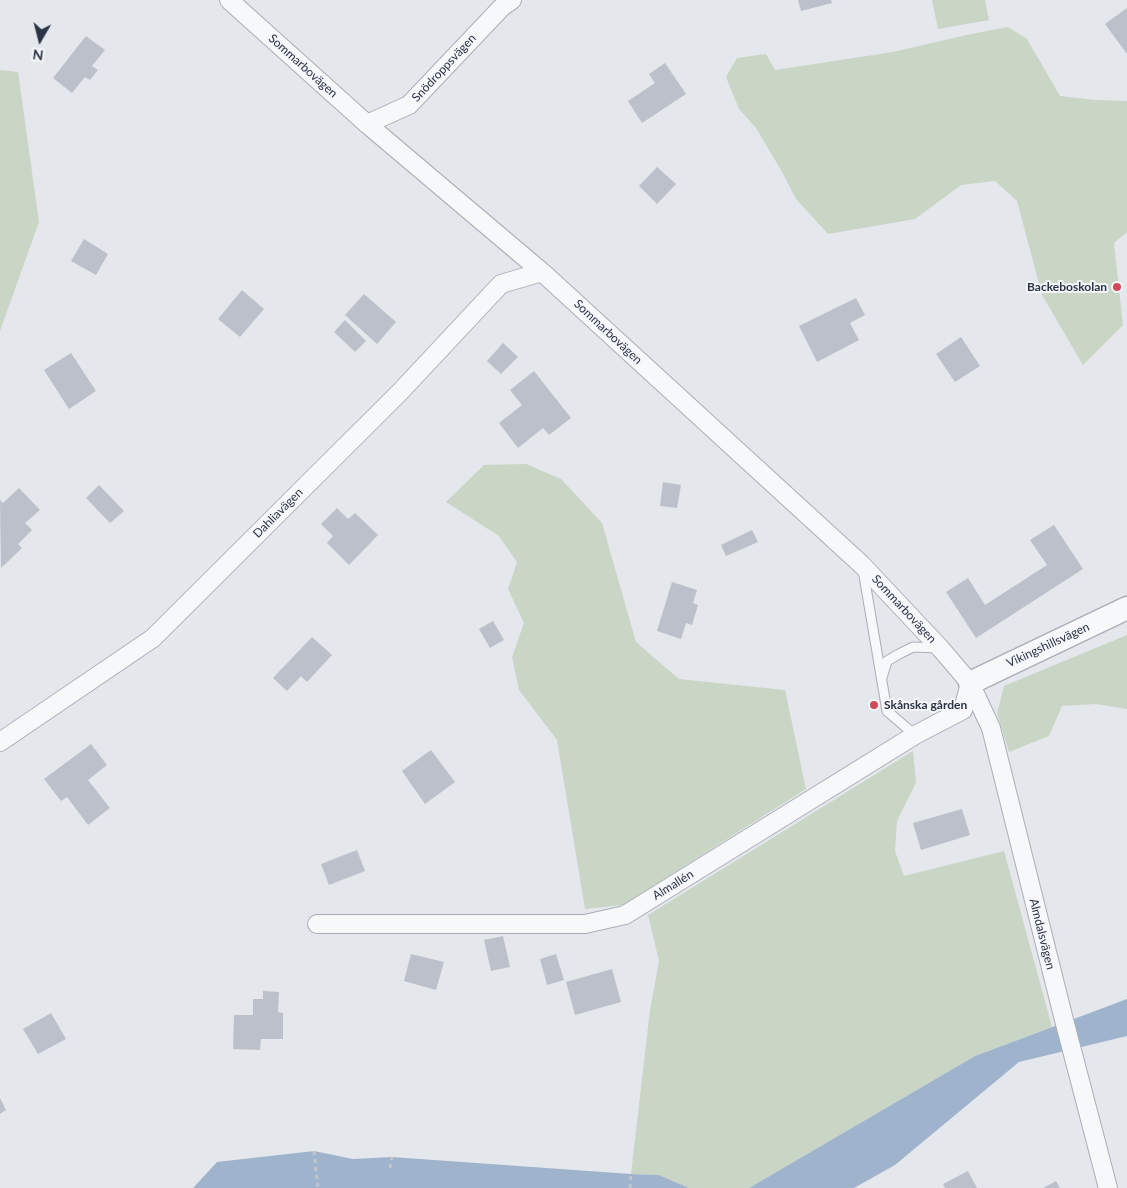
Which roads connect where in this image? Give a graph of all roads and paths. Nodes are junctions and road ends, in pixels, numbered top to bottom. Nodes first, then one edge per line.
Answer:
1 (229, 0) edge
2 (512, 0) edge
3 (367, 124) junction
4 (542, 272) junction
5 (862, 565) junction
6 (1127, 608) edge
7 (941, 648) junction
8 (881, 680) junction
9 (970, 683) junction
10 (915, 735) junction
11 (0, 742) edge
12 (316, 924) dead end
13 (314, 1151) dead end
14 (392, 1157) dead end
15 (390, 1168) dead end
16 (631, 1174) dead end
17 (318, 1188) edge
18 (630, 1188) edge
19 (1108, 1188) edge

1 - 3 street, Sommarbovägen
2 - 3 street, Snödroppsvägen
3 - 4 street, Sommarbovägen
4 - 5 street, Sommarbovägen
4 - 11 street, Dahliavägen
5 - 7 street, Sommarbovägen
5 - 8 lane
6 - 9 street, Vikingshillsvägen
7 - 8 lane
7 - 9 street, Sommarbovägen
8 - 10 lane
9 - 10 street, Almallén
9 - 19 street, Almdalsvägen
10 - 12 street, Almallén
13 - 17 path
14 - 15 path
16 - 18 path

